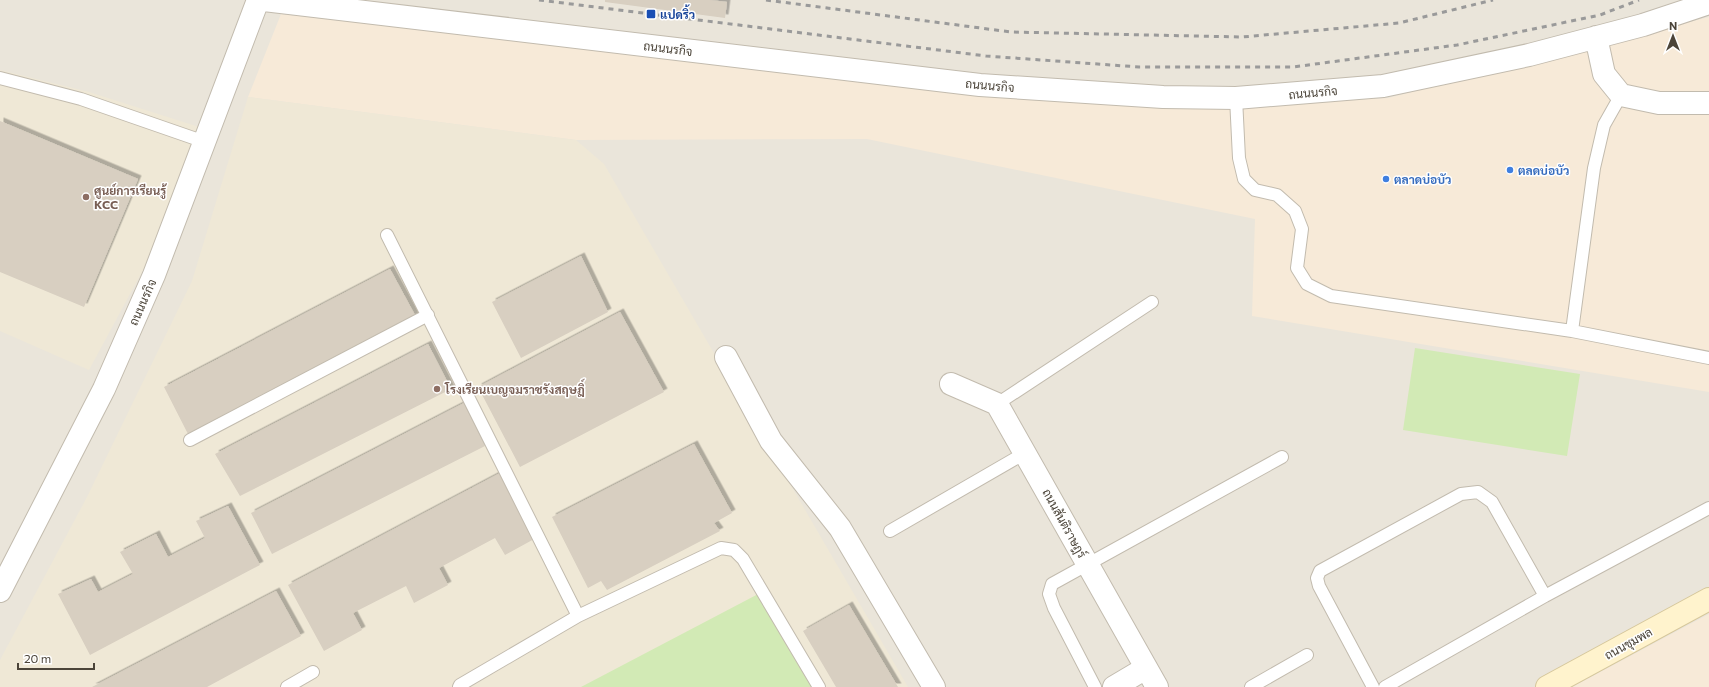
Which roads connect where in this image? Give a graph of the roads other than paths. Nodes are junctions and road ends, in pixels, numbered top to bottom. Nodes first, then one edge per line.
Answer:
1 (258, 0) edge
2 (264, 0) edge
3 (1709, 3) edge
4 (1596, 37) junction
5 (0, 78) edge
6 (1621, 95) junction
7 (1236, 98) junction
8 (1709, 103) edge
9 (205, 142) junction
10 (387, 235) dead end
11 (1152, 302) dead end
12 (428, 315) junction
13 (1572, 331) junction
14 (726, 358) dead end
15 (1709, 358) edge
16 (951, 384) dead end
17 (998, 404) junction
18 (190, 440) dead end
19 (1025, 453) junction
20 (1282, 457) dead end
21 (1709, 508) edge
22 (890, 531) dead end
23 (1088, 564) junction
24 (0, 591) edge
25 (1545, 596) junction
26 (1709, 599) edge
27 (578, 616) junction
28 (1308, 655) dead end
29 (1146, 668) junction
30 (313, 672) dead end
31 (287, 687) edge
32 (459, 687) edge
33 (819, 687) edge
34 (934, 687) edge
35 (1095, 687) edge
36 (1114, 687) edge
37 (1157, 687) edge
38 (1251, 687) edge
39 (1373, 687) edge
40 (1385, 687) edge
41 (1547, 687) edge

1 - 9 street, ถนนนรกิจ
2 - 7 street, ถนนนรกิจ
3 - 4 street, ถนนนรกิจ
4 - 6 street
4 - 7 street, ถนนนรกิจ
5 - 9 lane
6 - 8 street
6 - 13 lane
7 - 13 lane
9 - 24 street, ถนนนรกิจ
10 - 12 lane
11 - 17 lane
12 - 18 lane
12 - 27 lane
13 - 15 lane
14 - 34 street
16 - 17 street
17 - 19 street, ถนนสันติราษฎร์
19 - 22 lane
19 - 23 street, ถนนสันติราษฎร์
20 - 23 lane
21 - 25 lane
23 - 29 street, ถนนสันติราษฎร์
23 - 35 lane
25 - 39 lane
25 - 40 lane
26 - 41 main road, ถนนชุมพล
27 - 32 lane
27 - 33 lane
28 - 38 lane
29 - 36 street
29 - 37 street, ถนนสันติราษฎร์
30 - 31 lane

